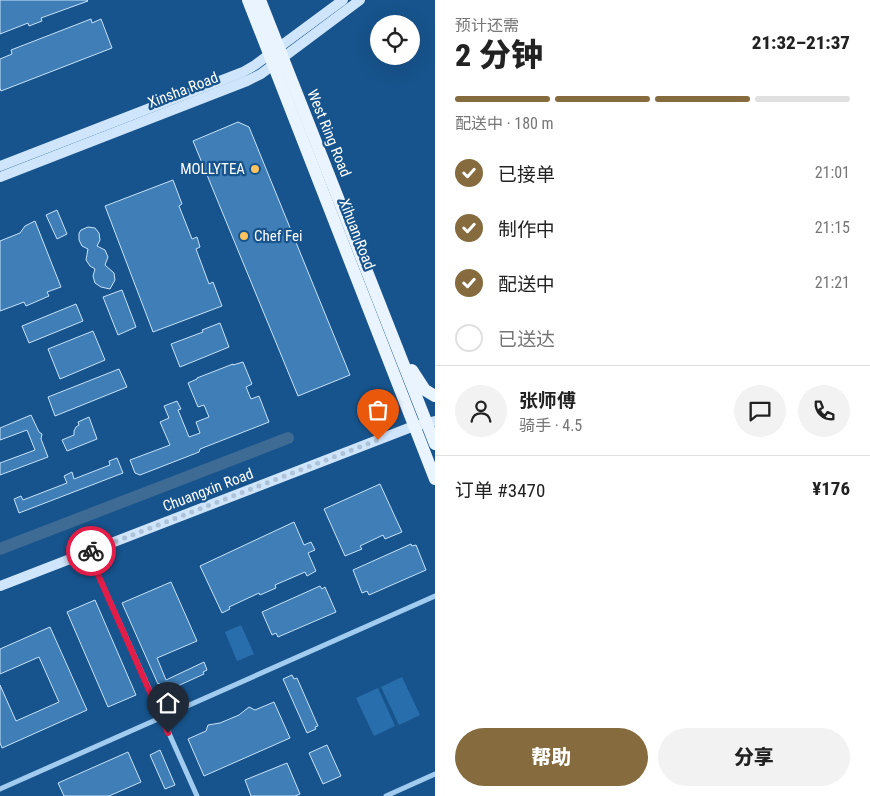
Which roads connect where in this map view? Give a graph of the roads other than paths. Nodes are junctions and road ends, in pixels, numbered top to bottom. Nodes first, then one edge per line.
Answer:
1 (248, 0) edge
2 (260, 0) edge
3 (343, 0) edge
4 (360, 0) edge
5 (276, 56) junction
6 (0, 166) edge
7 (0, 177) edge
8 (404, 367) junction
9 (435, 396) edge
10 (435, 412) edge
11 (425, 423) edge
12 (435, 444) edge
13 (435, 479) edge
14 (88, 552) junction
15 (0, 586) edge
16 (435, 596) edge
17 (162, 717) junction
18 (435, 774) edge
19 (0, 789) edge
20 (196, 796) edge
21 (386, 796) edge

1 - 5 main road, Xihuan Road
2 - 5 main road, West Ring Road
3 - 5 main road, Xinsha Road
4 - 5 main road, Xinsha Road
5 - 6 main road, Xinsha Road
5 - 7 main road, Xinsha Road
5 - 8 main road, West Ring Road
5 - 11 main road, Xihuan Road
8 - 9 main road
8 - 11 main road, West Ring Road
10 - 11 main road, Chuangxin Road
11 - 12 main road, West Ring Road
11 - 13 main road, Xihuan Road
11 - 14 main road, Chuangxin Road
14 - 15 main road, Chuangxin Road
14 - 17 street
16 - 17 street
17 - 19 street
17 - 20 street
18 - 21 street

